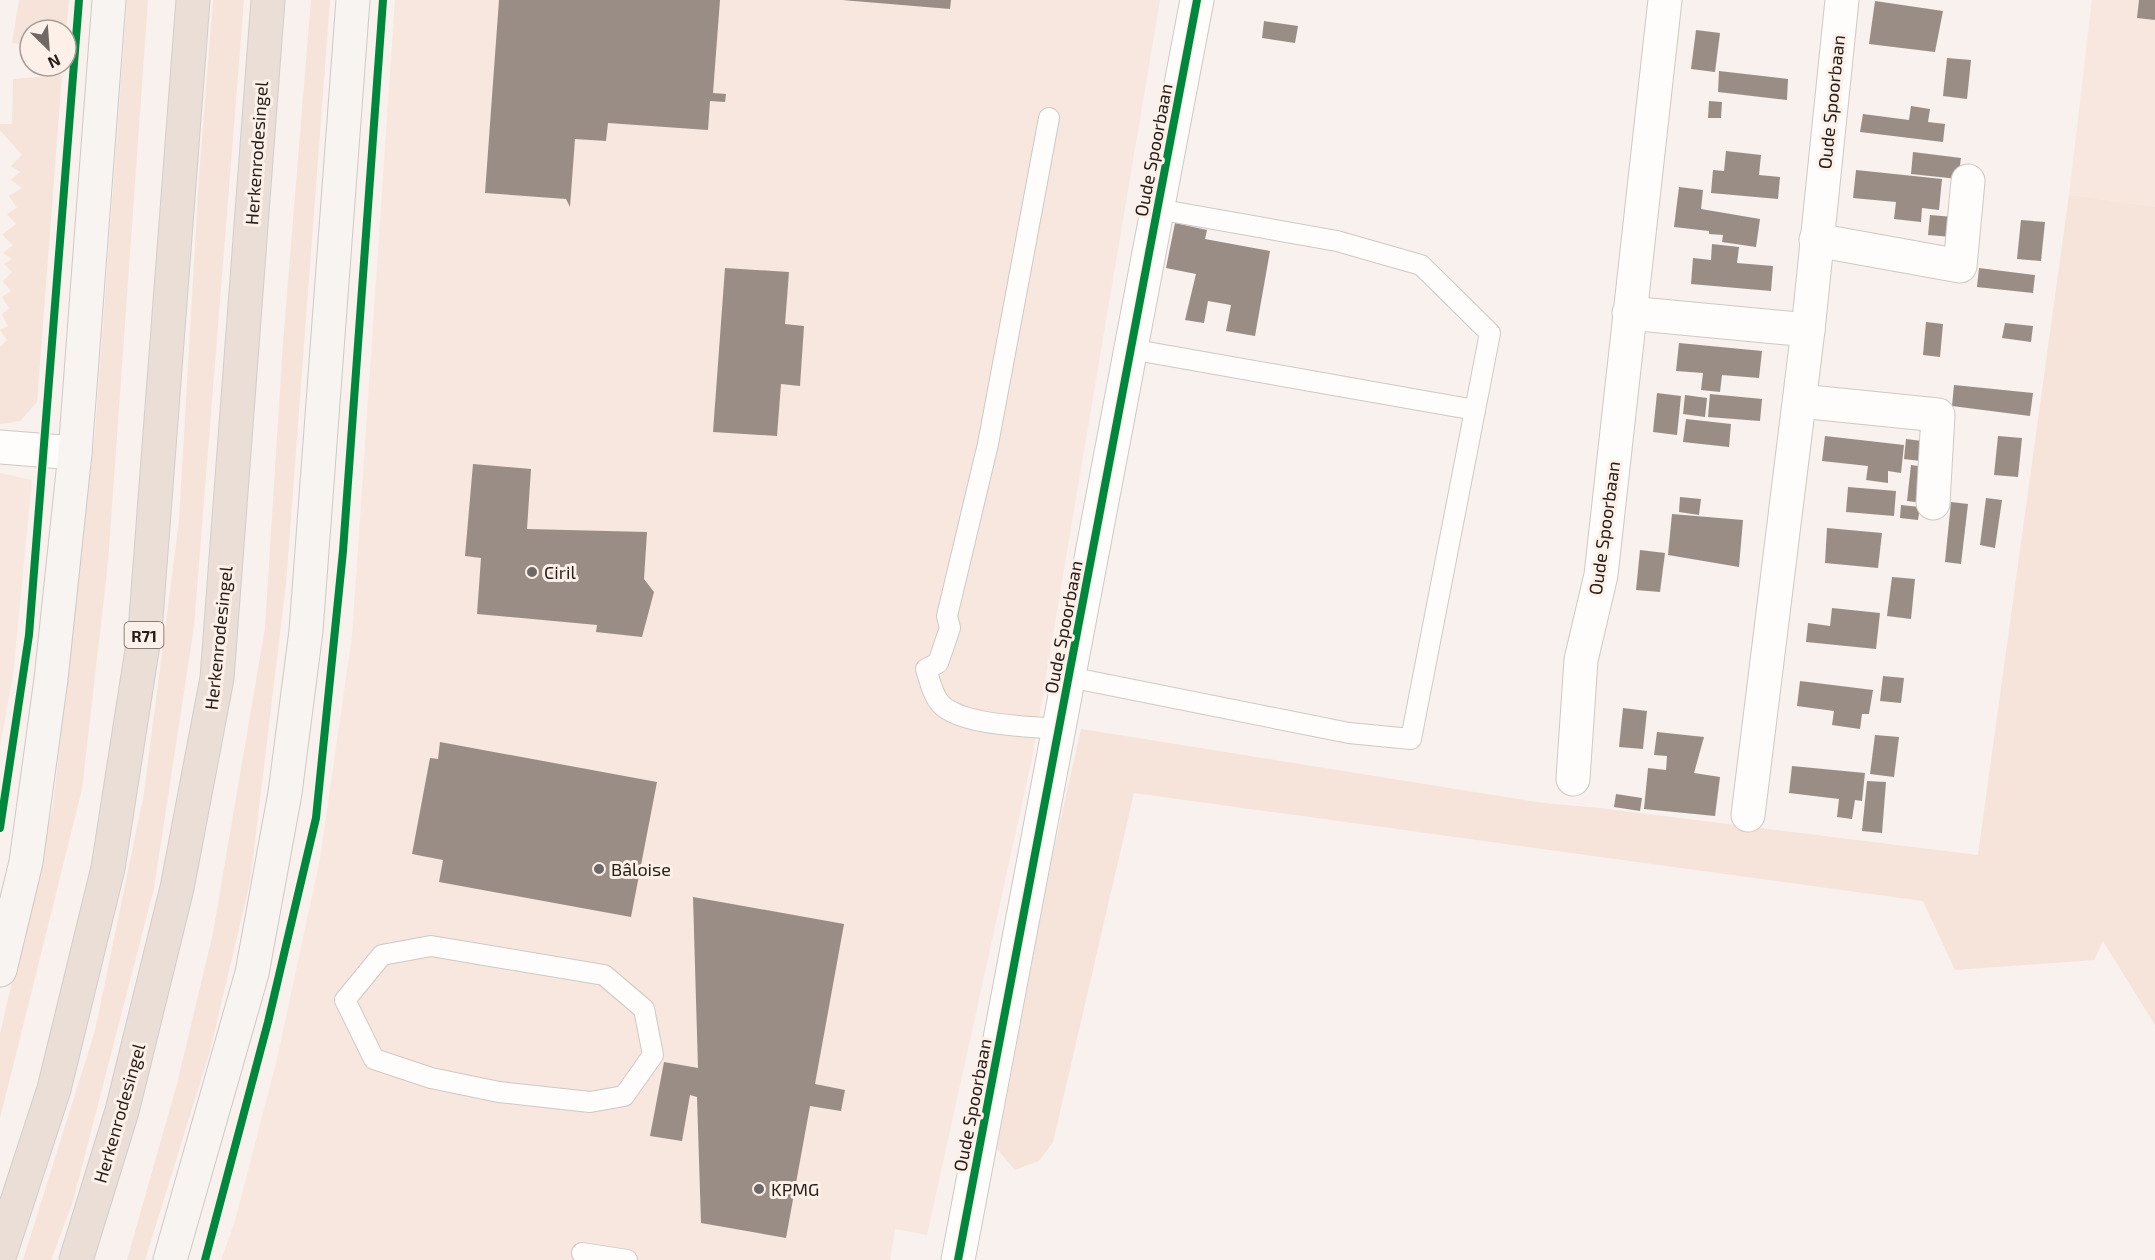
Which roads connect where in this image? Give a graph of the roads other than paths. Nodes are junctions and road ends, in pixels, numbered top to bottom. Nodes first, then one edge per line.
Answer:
1 (109, 0) edge
2 (193, 0) edge
3 (268, 0) edge
4 (354, 0) edge
5 (1197, 0) edge
6 (1665, 0) edge
7 (1842, 0) edge
8 (1049, 118) dead end
9 (1968, 181) dead end
10 (1157, 209) junction
11 (1816, 240) junction
12 (1629, 313) junction
13 (1808, 330) junction
14 (1131, 349) junction
15 (1800, 401) junction
16 (1475, 410) junction
17 (0, 447) edge
18 (75, 453) junction
19 (1933, 503) dead end
20 (1069, 677) junction
21 (1059, 729) junction
22 (1573, 779) dead end
23 (1748, 815) dead end
24 (0, 970) edge
25 (345, 1000) joint
26 (582, 1253) dead end
27 (0, 1254) edge
28 (76, 1260) edge
29 (170, 1260) edge
30 (627, 1260) edge
31 (958, 1260) edge

1 - 18 street
2 - 27 highway, R71
3 - 28 highway, Herkenrodesingel
4 - 29 street
5 - 10 street, Oude Spoorbaan
6 - 12 street, Oude Spoorbaan
7 - 11 street, Oude Spoorbaan
8 - 21 lane
9 - 11 street
10 - 14 street, Oude Spoorbaan
10 - 16 lane
11 - 13 street, Oude Spoorbaan
12 - 13 street
12 - 22 street, Oude Spoorbaan
13 - 15 street, Oude Spoorbaan
14 - 16 lane
14 - 20 street, Oude Spoorbaan
15 - 19 street
15 - 23 street, Oude Spoorbaan
16 - 20 lane
17 - 18 street
18 - 24 street
20 - 21 street, Oude Spoorbaan
21 - 31 street, Oude Spoorbaan
25 - 25 lane
26 - 30 lane

